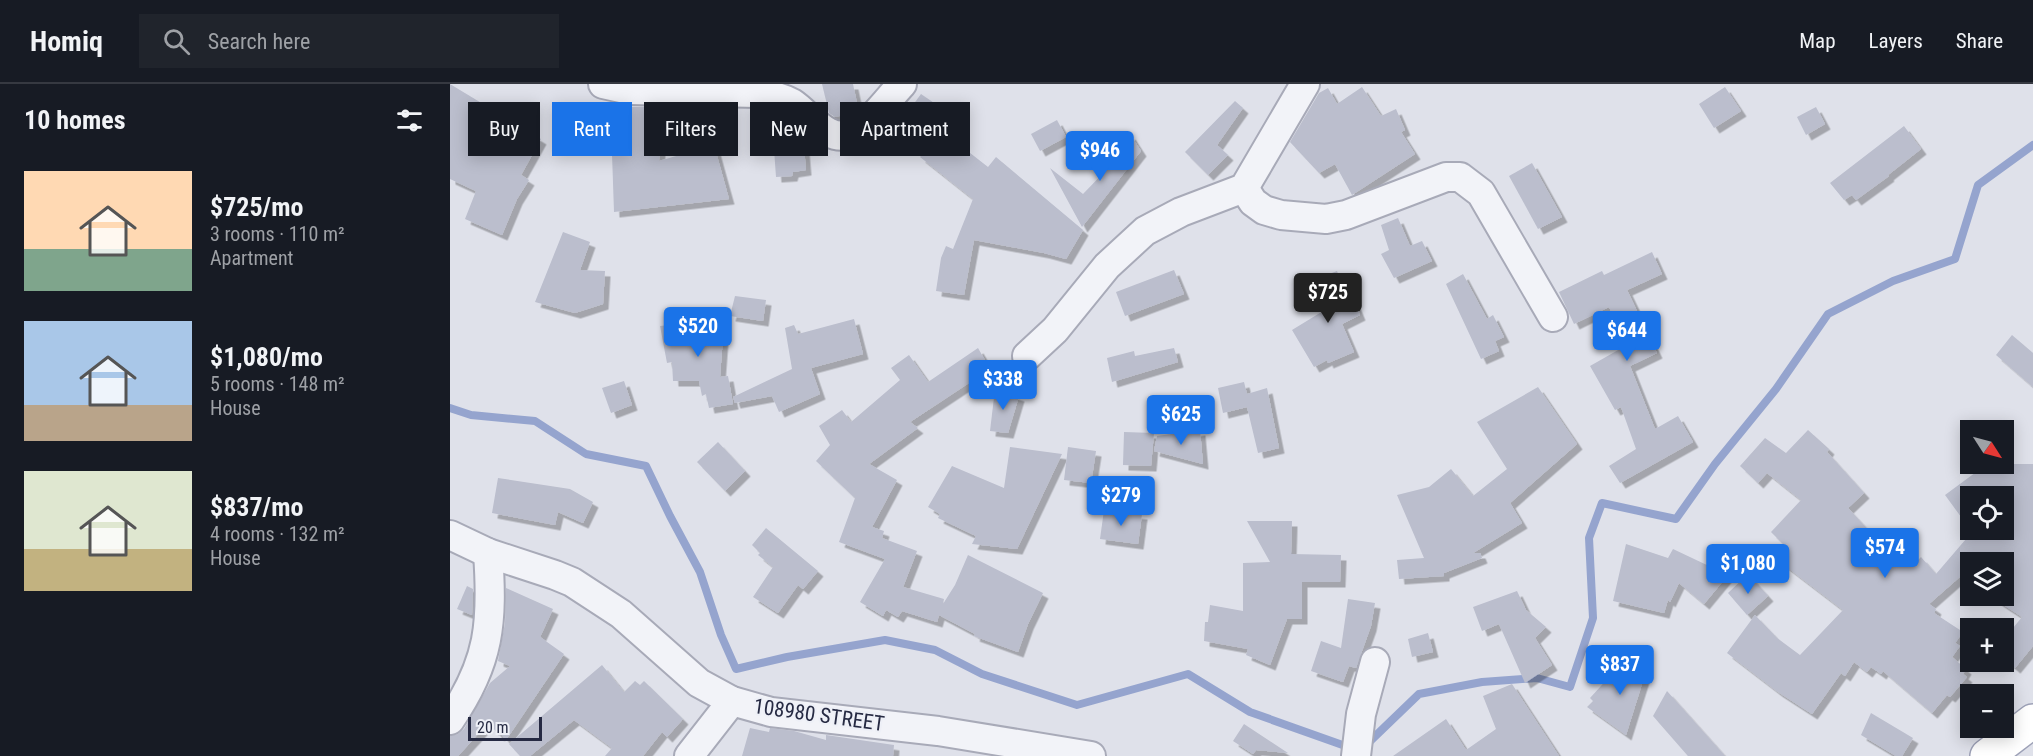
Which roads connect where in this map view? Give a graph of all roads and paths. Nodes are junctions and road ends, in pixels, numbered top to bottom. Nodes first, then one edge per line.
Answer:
1 (603, 84) edge
2 (902, 84) edge
3 (1305, 84) edge
4 (1244, 188) junction
5 (1553, 317) dead end
6 (1027, 356) dead end
7 (450, 535) edge
8 (488, 553) junction
9 (1375, 662) dead end
10 (732, 701) junction
11 (450, 720) edge
12 (2033, 721) edge
13 (689, 756) edge
14 (1091, 756) edge
15 (1356, 756) edge
16 (1987, 756) edge

1 - 2 street
3 - 4 street
4 - 5 street
4 - 6 street
7 - 8 street, 108980 STREET
8 - 10 street, 108980 STREET
8 - 11 street
9 - 15 street
10 - 13 street
10 - 14 street, 108980 STREET
12 - 16 main road

